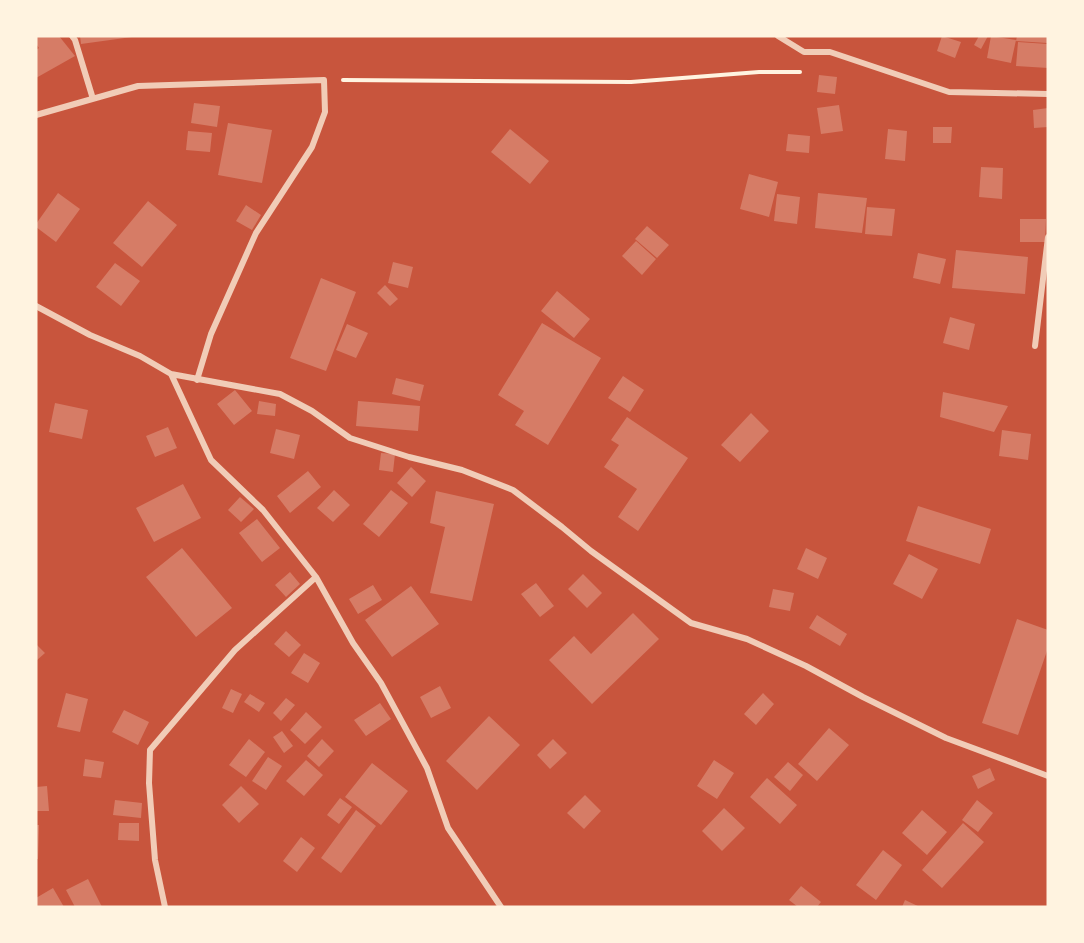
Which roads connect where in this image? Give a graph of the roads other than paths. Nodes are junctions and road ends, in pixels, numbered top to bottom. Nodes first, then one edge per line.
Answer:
1 (72, 36) edge
2 (778, 36) edge
3 (1048, 94) edge
4 (93, 99) junction
5 (36, 115) edge
6 (1048, 237) edge
7 (36, 306) edge
8 (1035, 346) dead end
9 (171, 374) junction
10 (197, 380) junction
11 (316, 577) junction
12 (1048, 776) edge
13 (165, 907) edge
14 (501, 907) edge

1 - 4 street
2 - 3 street
4 - 5 street
4 - 10 street
6 - 8 street
7 - 9 street
9 - 10 street
9 - 11 street
10 - 12 street
11 - 13 street
11 - 14 street

